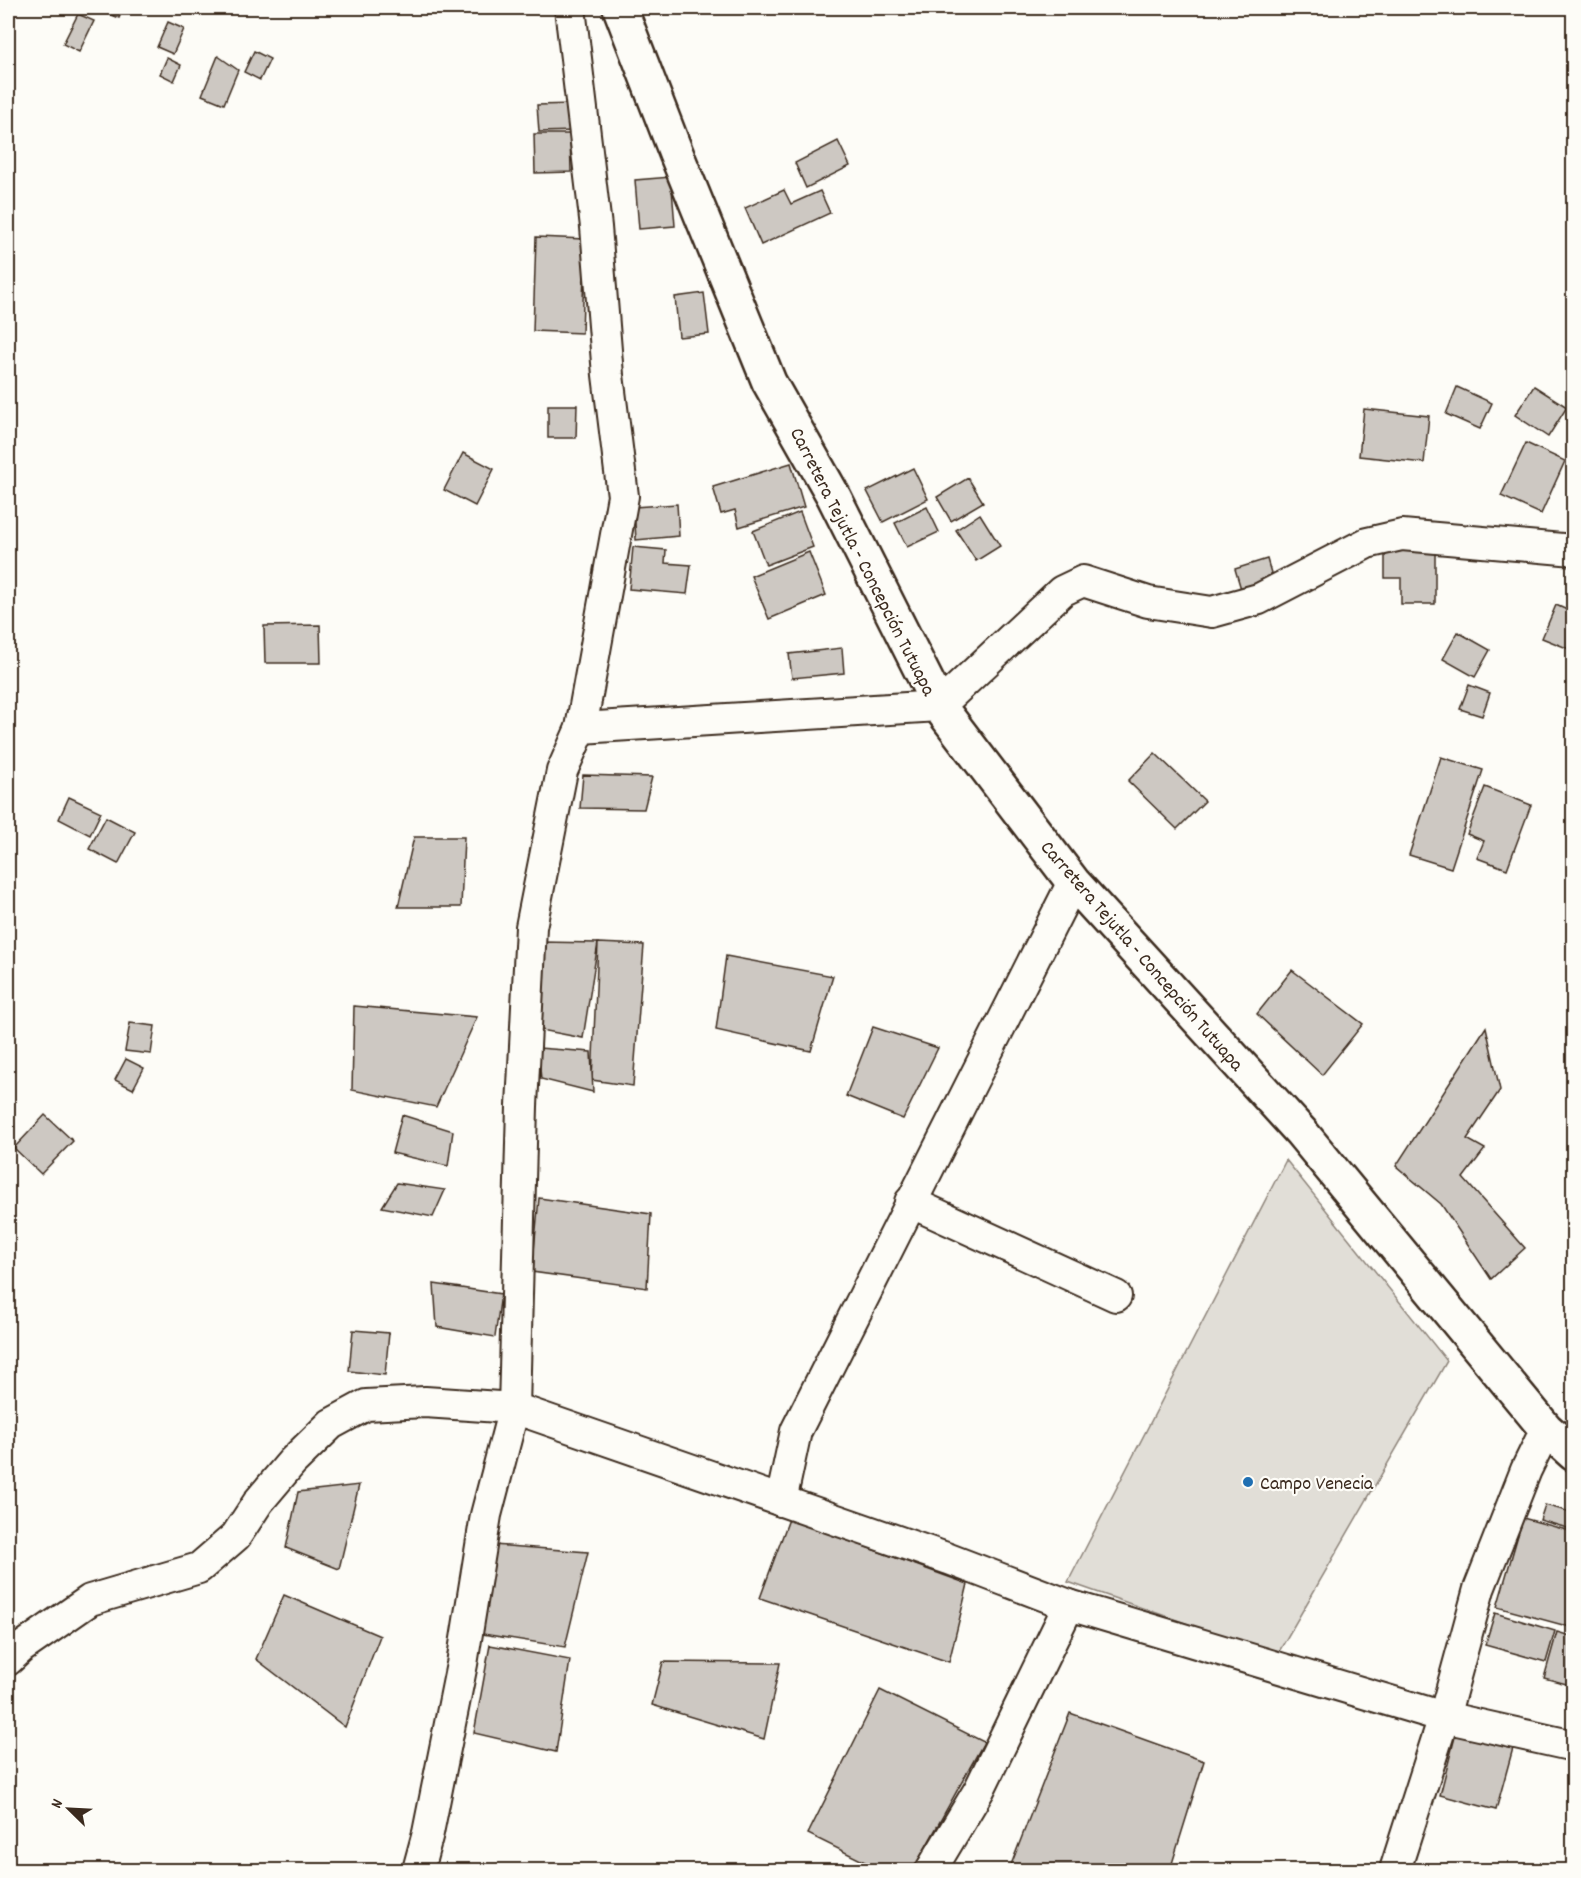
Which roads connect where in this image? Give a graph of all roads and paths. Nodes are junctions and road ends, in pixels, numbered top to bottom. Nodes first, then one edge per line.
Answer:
1 (570, 8) edge
2 (620, 8) edge
3 (1574, 550) edge
4 (939, 706) junction
5 (581, 728) junction
6 (1073, 882) junction
7 (910, 1202) junction
8 (1116, 1296) dead end
9 (514, 1408) junction
10 (1546, 1429) junction
11 (1574, 1454) edge
12 (781, 1501) junction
13 (1069, 1605) junction
14 (8, 1660) edge
15 (1444, 1717) junction
16 (1574, 1746) edge
17 (418, 1870) edge
18 (931, 1870) edge
19 (1395, 1870) edge

1 - 5 street
2 - 4 street, Carretera Tejutla - Concepción Tutuapa
3 - 4 street
4 - 5 street
4 - 6 street, Carretera Tejutla - Concepción Tutuapa
5 - 9 street
6 - 7 street
6 - 10 street, Carretera Tejutla - Concepción Tutuapa
7 - 8 street
7 - 12 street
9 - 12 street
9 - 14 street
9 - 17 street
10 - 11 street, Carretera Tejutla - Concepción Tutuapa
10 - 15 street
12 - 13 street
13 - 15 street
13 - 18 street
15 - 16 street
15 - 19 street

